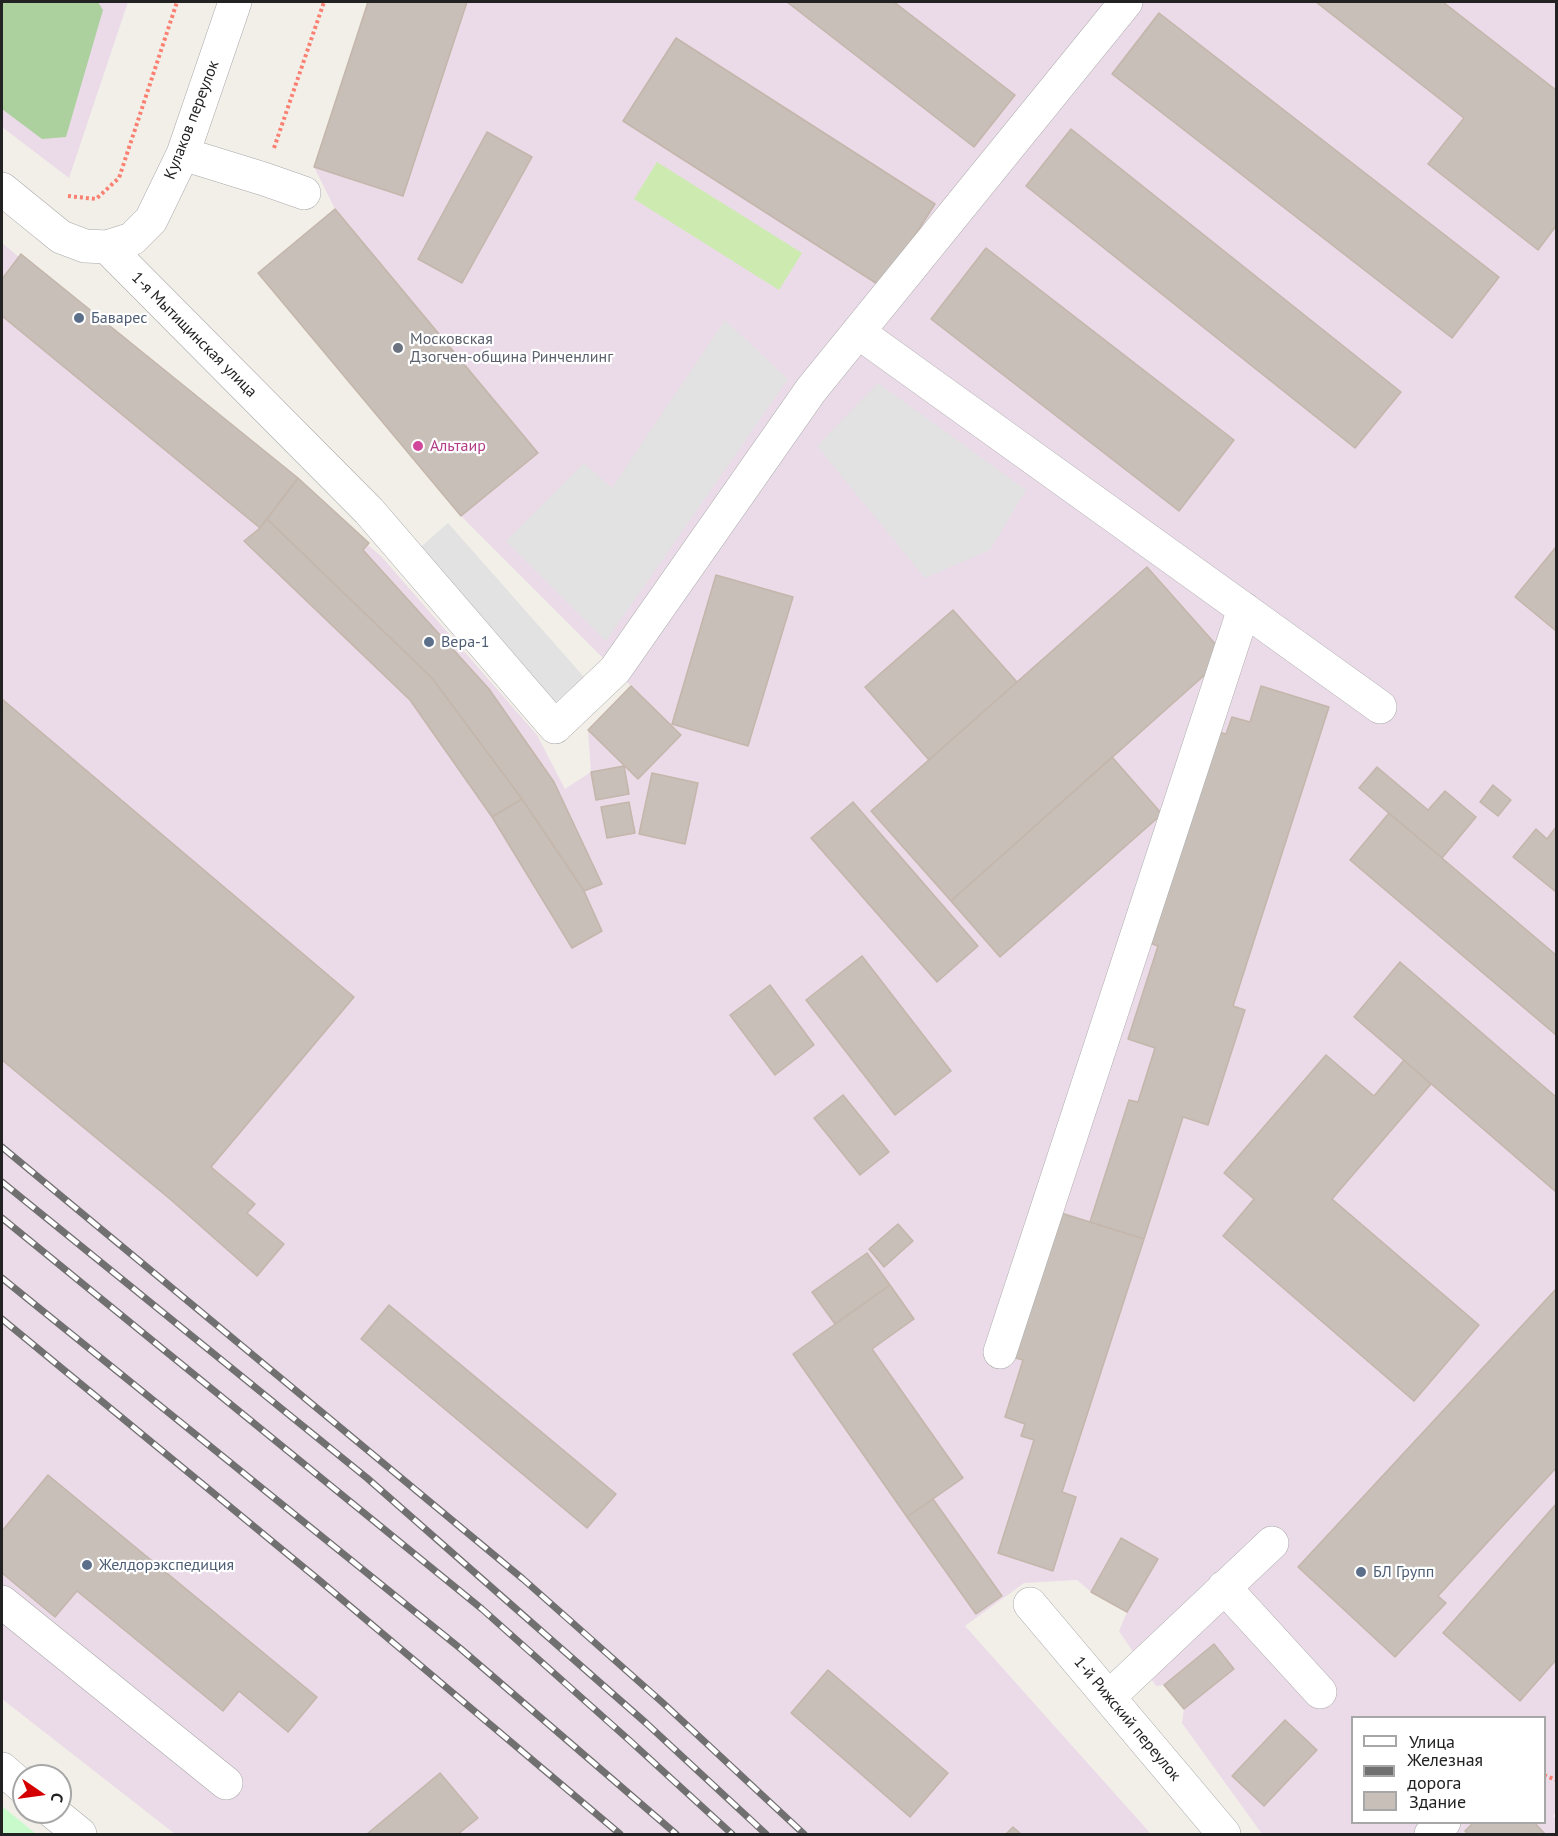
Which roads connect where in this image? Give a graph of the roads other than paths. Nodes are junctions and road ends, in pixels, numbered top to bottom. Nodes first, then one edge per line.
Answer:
1 (235, 2) edge
2 (1126, 2) edge
3 (183, 154) junction
4 (2, 189) edge
5 (304, 193) dead end
6 (107, 247) junction
7 (858, 332) junction
8 (1244, 609) junction
9 (1380, 706) dead end
10 (1000, 1352) dead end
11 (1272, 1543) dead end
12 (1224, 1587) junction
13 (2, 1602) edge
14 (1030, 1604) dead end
15 (1320, 1692) dead end
16 (1109, 1697) junction
17 (226, 1783) dead end
18 (68, 1824) edge
19 (80, 1834) edge
20 (1224, 1834) edge

1 - 3 street, Кулаков переулок
2 - 7 street
3 - 5 street
3 - 6 street, Кулаков переулок
4 - 6 street
6 - 7 street, 1-я Мытищинская улица
7 - 8 street
8 - 9 street
8 - 10 street
11 - 12 street
12 - 15 street
12 - 16 street
13 - 17 street
14 - 16 street, 1-й Рижский переулок
16 - 20 street, 1-й Рижский переулок
18 - 19 street

